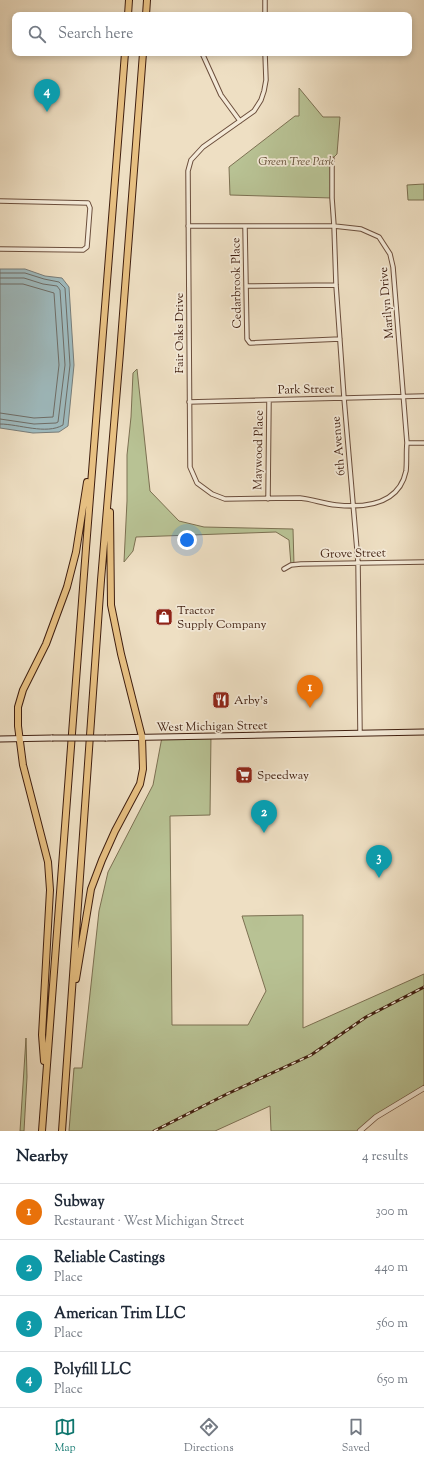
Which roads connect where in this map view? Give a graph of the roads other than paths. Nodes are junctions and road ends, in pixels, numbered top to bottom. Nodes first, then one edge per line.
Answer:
1 (129, 0) edge
2 (147, 0) edge
3 (265, 0) edge
4 (128, 12) edge
5 (146, 12) edge
6 (265, 12) edge
7 (125, 56) edge
8 (143, 56) edge
9 (203, 56) edge
10 (265, 56) edge
11 (240, 121) junction
12 (332, 159) dead end
13 (0, 201) edge
14 (188, 226) junction
15 (334, 226) junction
16 (245, 227) junction
17 (0, 249) edge
18 (336, 285) junction
19 (246, 286) junction
20 (340, 339) junction
21 (424, 396) edge
22 (404, 397) junction
23 (344, 398) junction
24 (269, 400) junction
25 (189, 402) junction
26 (407, 443) junction
27 (424, 443) edge
28 (93, 451) junction
29 (110, 476) junction
30 (268, 499) junction
31 (354, 505) junction
32 (358, 562) junction
33 (424, 562) edge
34 (284, 569) dead end
35 (360, 732) junction
36 (424, 732) edge
37 (142, 737) junction
38 (19, 738) junction
39 (0, 739) edge
40 (70, 1014) junction
41 (46, 1076) junction
42 (424, 1088) edge
43 (42, 1131) edge
44 (62, 1131) edge
45 (360, 1131) edge

1 - 4 highway
2 - 5 highway
3 - 6 street
7 - 28 highway
8 - 29 highway
9 - 11 street
10 - 11 street, Fair Oaks Drive
11 - 14 street, Fair Oaks Drive
12 - 15 street, 6th Avenue
13 - 17 street
14 - 16 street, Marilyn Drive
14 - 25 street, Fair Oaks Drive
15 - 16 street, Marilyn Drive
15 - 18 street, 6th Avenue
15 - 22 street, Marilyn Drive
16 - 19 street, Cedarbrook Place
18 - 19 street
18 - 20 street, 6th Avenue
19 - 20 street, Cedarbrook Place
20 - 23 street, 6th Avenue
21 - 22 street, Park Street
22 - 23 street, Park Street
22 - 26 street, Marilyn Drive
23 - 24 street, Park Street
23 - 31 street, 6th Avenue
24 - 25 street, Park Street
24 - 30 street, Maywood Place
25 - 30 street, Fair Oaks Drive
26 - 27 street
26 - 31 street, Marilyn Drive
28 - 38 highway
28 - 41 highway
29 - 37 highway
29 - 40 highway
30 - 31 street, Fair Oaks Drive
31 - 32 street, 6th Avenue
32 - 33 street, Grove Street
32 - 34 street, Grove Street
32 - 35 street, 6th Avenue
35 - 36 main road, West Michigan Street
35 - 37 main road, West Michigan Street
37 - 38 main road, West Michigan Street, bridge
37 - 40 highway
38 - 39 main road, West Michigan Street
38 - 41 highway
40 - 44 highway
41 - 43 highway
42 - 45 street

